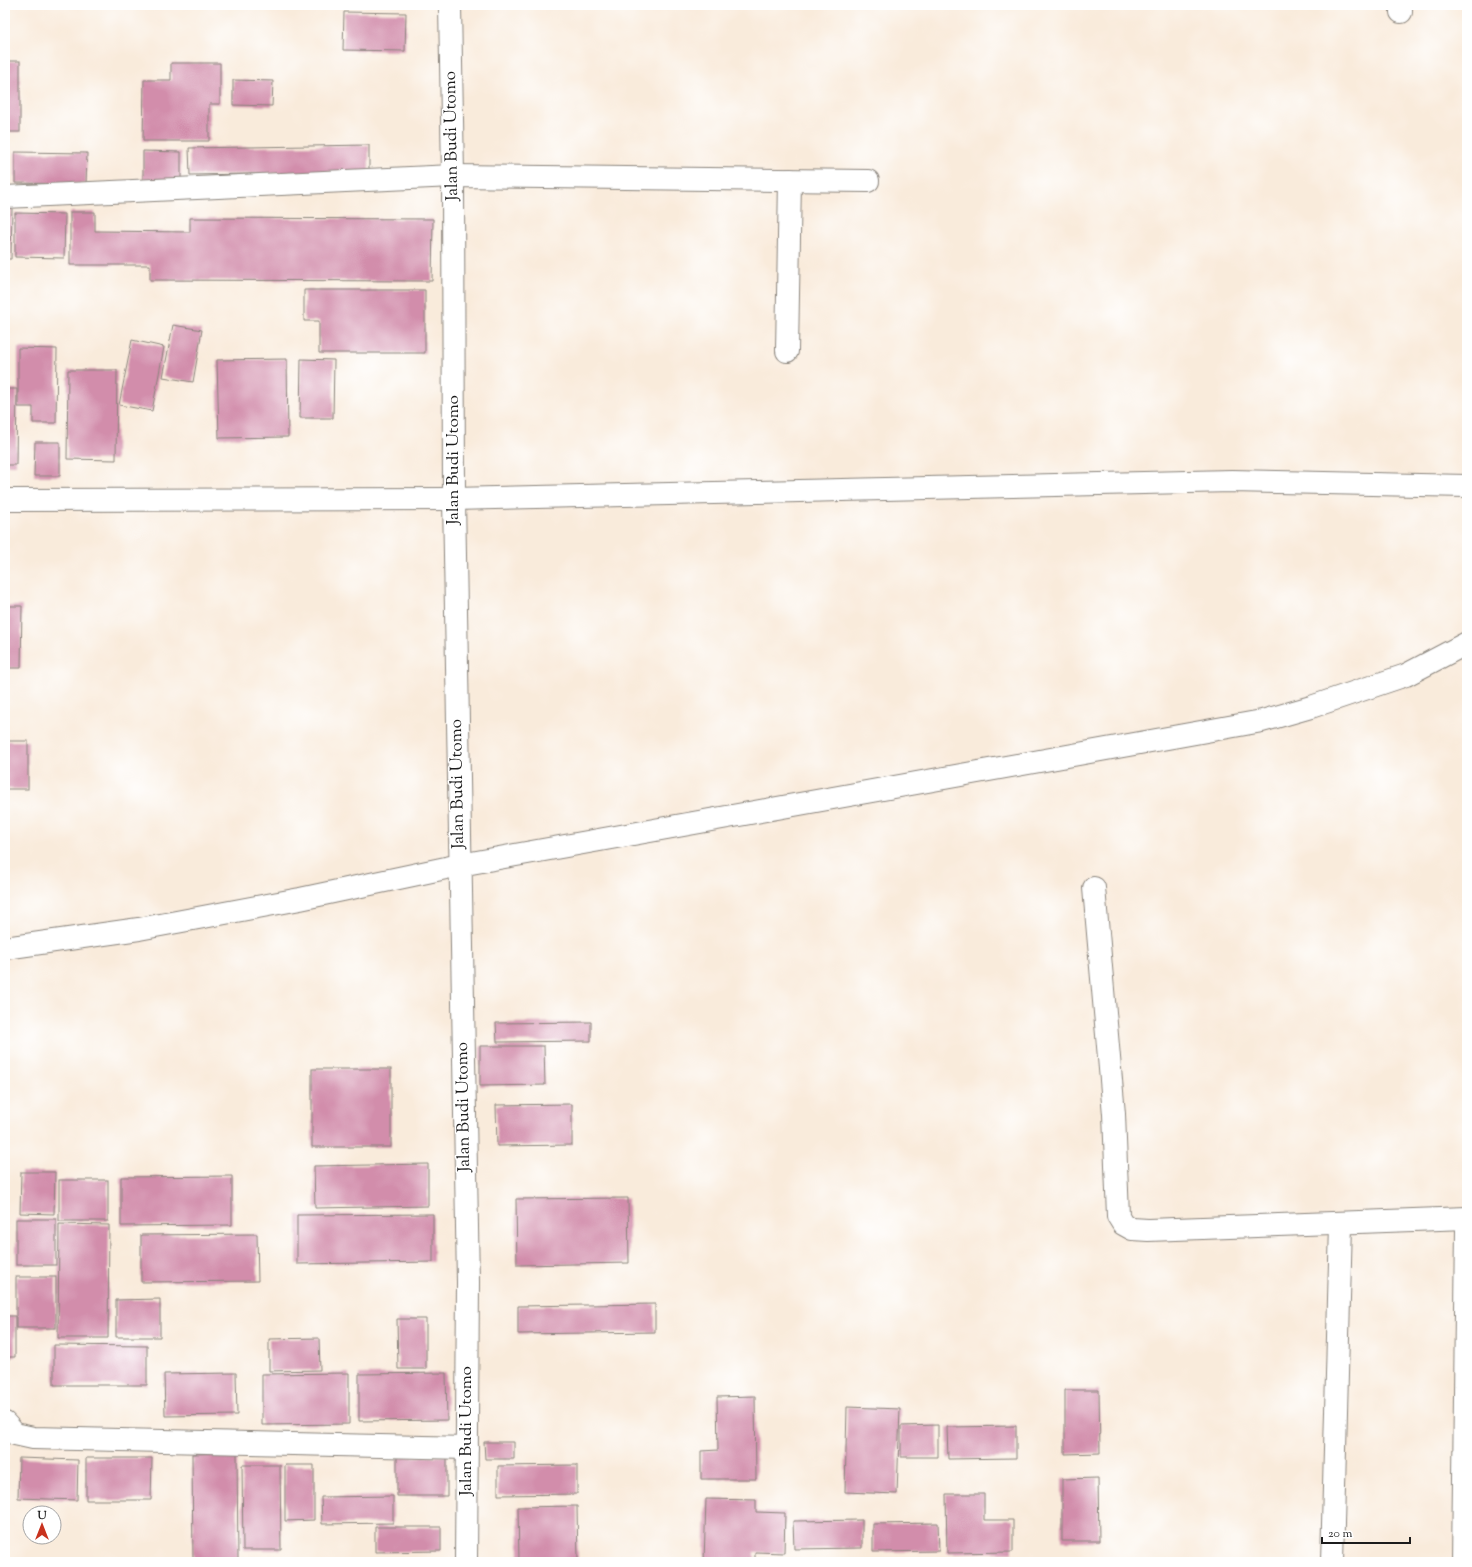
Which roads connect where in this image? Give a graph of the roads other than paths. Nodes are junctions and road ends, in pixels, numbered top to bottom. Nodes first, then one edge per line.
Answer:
1 (450, 5) edge
2 (453, 176) junction
3 (790, 180) junction
4 (868, 181) dead end
5 (5, 197) edge
6 (787, 351) dead end
7 (1467, 486) edge
8 (454, 499) junction
9 (5, 500) edge
10 (1467, 643) edge
11 (460, 865) junction
12 (1094, 888) dead end
13 (5, 948) edge
14 (1467, 1218) edge
15 (1341, 1224) junction
16 (1467, 1228) edge
17 (5, 1423) edge
18 (467, 1448) junction
19 (466, 1562) edge
20 (1332, 1562) edge
21 (1464, 1562) edge

1 - 2 street, Jalan Budi Utomo
2 - 3 street
2 - 5 street
2 - 8 street, Jalan Budi Utomo
3 - 4 street
3 - 6 street
7 - 8 street
8 - 9 street
8 - 11 street, Jalan Budi Utomo
10 - 11 street
11 - 13 street
11 - 18 street, Jalan Budi Utomo
12 - 15 street
14 - 15 street
15 - 20 street
16 - 21 street
17 - 18 street
18 - 19 street, Jalan Budi Utomo

